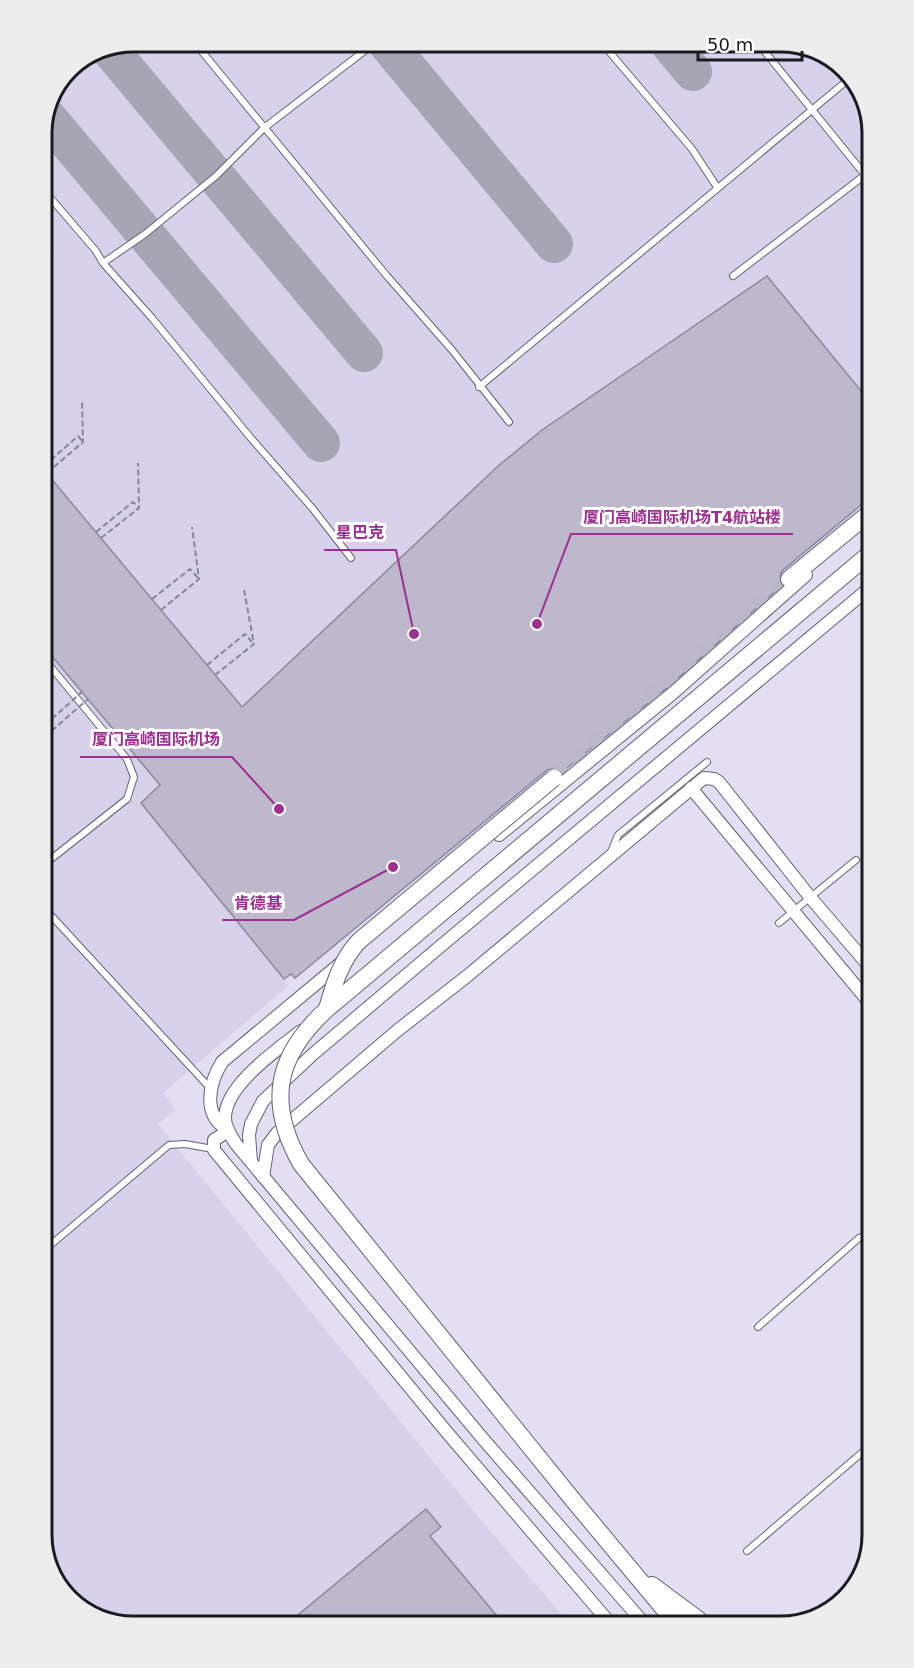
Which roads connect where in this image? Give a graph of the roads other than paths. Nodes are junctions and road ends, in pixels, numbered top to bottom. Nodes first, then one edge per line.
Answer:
1 (202, 52) edge
2 (363, 52) edge
3 (610, 53) edge
4 (766, 53) edge
5 (844, 83) edge
6 (812, 110) junction
7 (264, 128) junction
8 (862, 171) edge
9 (862, 177) edge
10 (717, 187) junction
11 (53, 201) edge
12 (103, 262) junction
13 (733, 276) dead end
14 (479, 387) junction
15 (509, 422) dead end
16 (862, 519) edge
17 (862, 523) edge
18 (351, 558) dead end
19 (862, 560) edge
20 (862, 569) edge
21 (789, 579) tunnel mouth
22 (862, 594) edge
23 (53, 669) edge
24 (707, 762) dead end
25 (554, 778) tunnel mouth
26 (691, 788) junction
27 (610, 855) junction
28 (52, 858) edge
29 (856, 860) dead end
30 (810, 897) junction
31 (794, 911) junction
32 (52, 917) edge
33 (779, 923) dead end
34 (862, 958) edge
35 (862, 994) edge
36 (327, 1009) junction
37 (211, 1090) junction
38 (227, 1130) junction
39 (214, 1150) junction
40 (251, 1161) junction
41 (263, 1177) junction
42 (862, 1237) edge
43 (52, 1243) edge
44 (758, 1327) dead end
45 (862, 1453) edge
46 (747, 1551) dead end
47 (630, 1568) junction
48 (604, 1616) edge
49 (637, 1616) edge
50 (670, 1616) edge
51 (694, 1616) edge

1 - 7 lane
2 - 7 lane
3 - 10 lane
4 - 6 lane
5 - 6 lane
6 - 8 lane
6 - 10 lane
7 - 12 lane
7 - 14 lane
9 - 13 lane
10 - 14 lane
11 - 12 lane
12 - 18 lane
14 - 15 lane
16 - 21 street
17 - 37 street
19 - 36 street, bridge
20 - 38 street
22 - 40 street
23 - 28 lane
24 - 27 lane
25 - 36 street, bridge
26 - 27 street
26 - 30 street
26 - 31 street
27 - 41 street
29 - 30 lane
30 - 31 lane
30 - 34 street
31 - 33 lane
31 - 35 street
32 - 37 lane
36 - 47 street, bridge
37 - 38 street
38 - 39 street
38 - 40 street
39 - 43 lane
39 - 48 street
40 - 41 street
41 - 49 street
42 - 44 lane
45 - 46 lane
47 - 50 street
47 - 51 street

